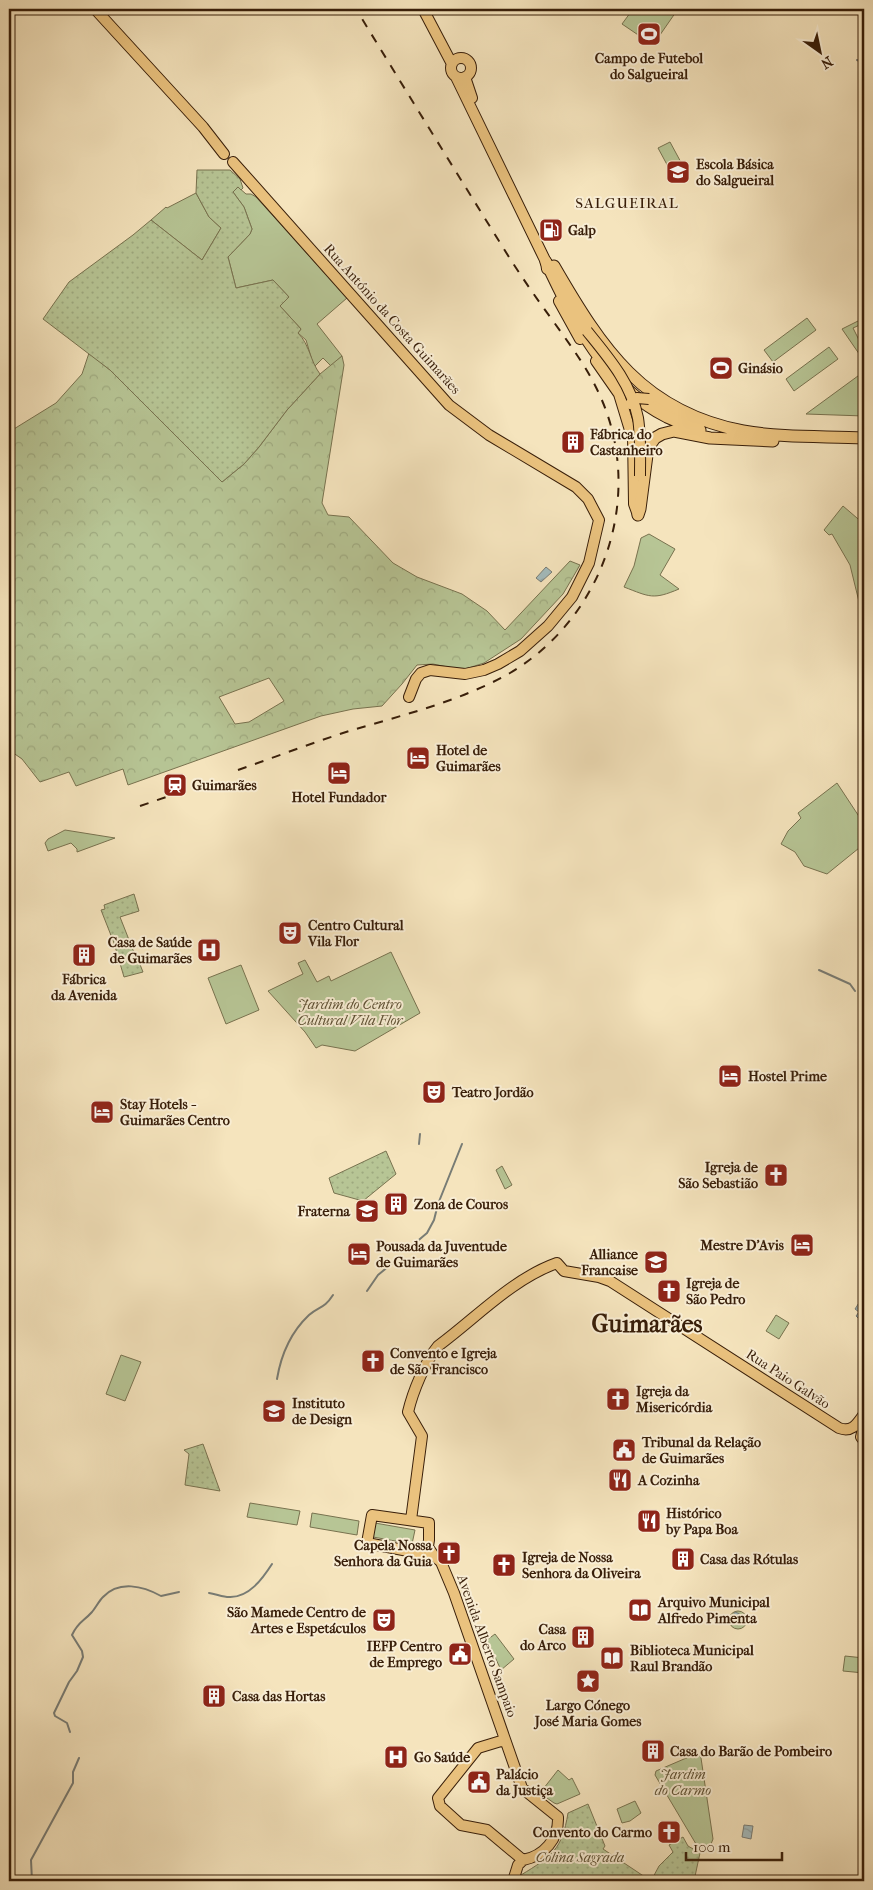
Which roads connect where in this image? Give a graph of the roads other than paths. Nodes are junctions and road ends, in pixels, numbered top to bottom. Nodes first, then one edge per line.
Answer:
1 (94, 9) edge
2 (423, 9) edge
3 (455, 61) junction
4 (461, 77) junction
5 (224, 154) dead end
6 (233, 162) dead end
7 (550, 264) junction
8 (725, 427) junction
9 (864, 438) edge
10 (727, 439) junction
11 (633, 440) junction
12 (864, 444) edge
13 (638, 515) junction
14 (409, 697) dead end
15 (864, 1414) edge
16 (862, 1424) edge
17 (864, 1441) edge
18 (410, 1520) junction
19 (430, 1552) junction
20 (501, 1742) junction
21 (523, 1860) junction
22 (513, 1881) edge

1 - 5 main road
2 - 3 main road
3 - 4 main road
3 - 4 main road
4 - 7 main road
6 - 14 main road, Rua António da Costa Guimarães
7 - 8 highway
7 - 10 highway
7 - 11 main road
7 - 13 main road, bridge
8 - 9 highway
8 - 11 main road, bridge
10 - 12 highway
10 - 13 highway
11 - 13 main road
15 - 16 main road
16 - 17 main road
16 - 18 main road, Rua Paio Galvão
18 - 19 main road
18 - 19 main road
19 - 20 main road, Avenida Alberto Sampaio
20 - 21 main road, Avenida Alberto Sampaio
20 - 21 main road
21 - 22 main road

